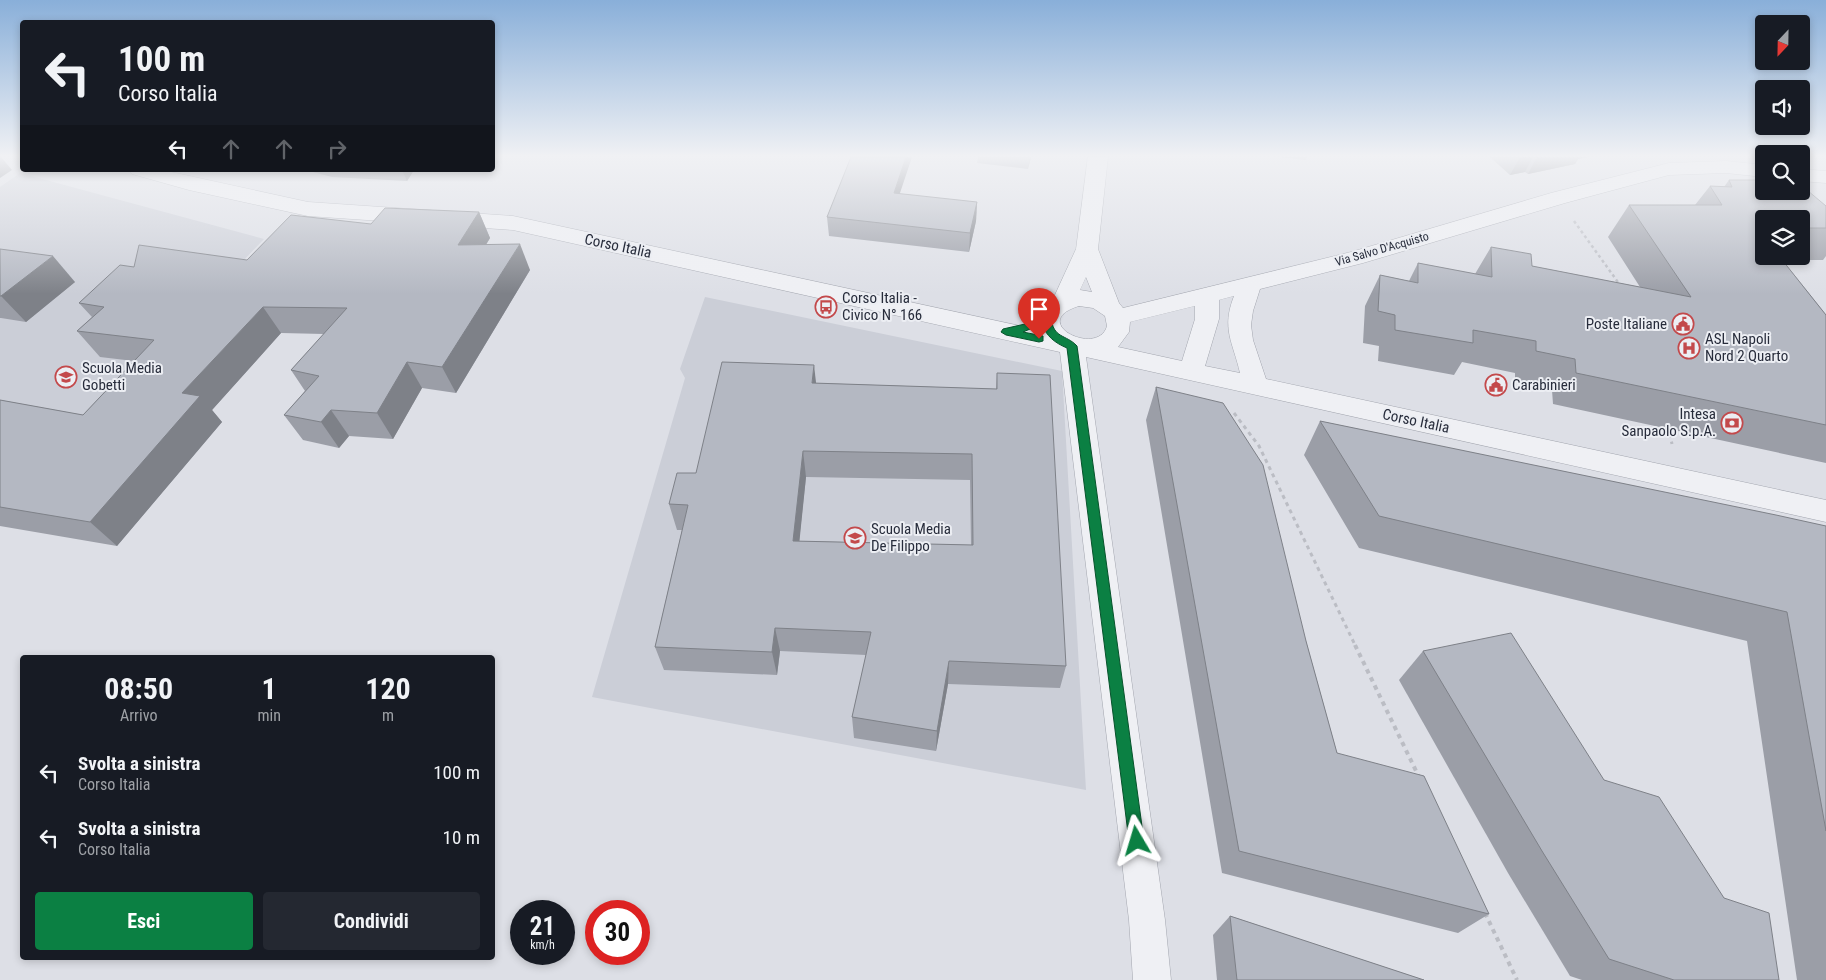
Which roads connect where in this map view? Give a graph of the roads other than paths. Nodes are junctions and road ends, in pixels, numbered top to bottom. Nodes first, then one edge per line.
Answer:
1 (278, 203) edge
2 (1093, 203) edge
3 (1542, 203) edge
4 (1087, 249) junction
5 (1250, 284) junction
6 (1207, 295) junction
7 (1064, 300) junction
8 (1113, 312) junction
9 (1046, 317) junction
10 (1006, 332) junction
11 (1072, 346) junction
12 (1190, 372) junction
13 (1253, 384) junction
14 (1826, 510) edge
15 (1152, 980) edge

1 - 10 street, Corso Italia
2 - 4 street
3 - 5 street, Via Salvo D'Acquisto
4 - 7 street
4 - 8 street
5 - 6 street, Via Salvo D'Acquisto
5 - 13 street
6 - 8 street, Via Salvo D'Acquisto
6 - 12 street
7 - 8 street
7 - 9 street
8 - 11 street
9 - 10 street, Corso Italia
9 - 11 street
10 - 11 street, Corso Italia
11 - 12 street, Corso Italia
11 - 15 street
12 - 13 street, Corso Italia
13 - 14 street, Corso Italia

